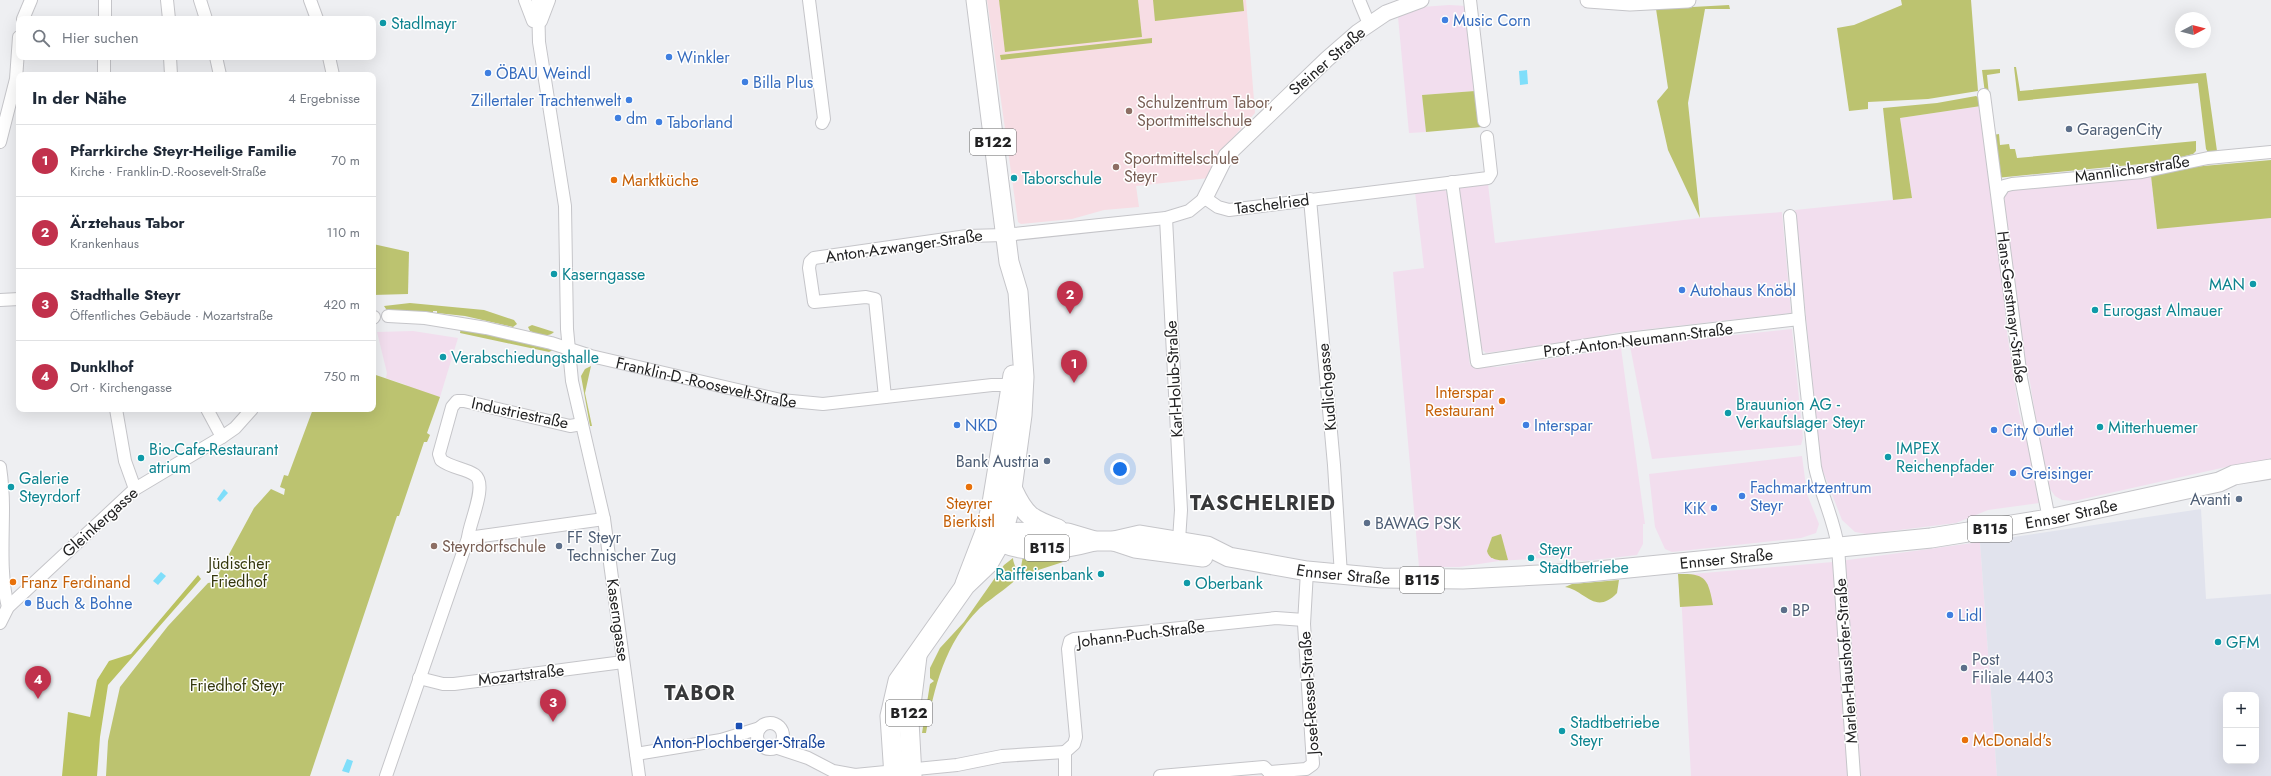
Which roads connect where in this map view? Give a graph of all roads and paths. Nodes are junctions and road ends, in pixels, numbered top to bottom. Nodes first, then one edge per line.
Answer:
1 (31, 0) edge
2 (105, 0) edge
3 (167, 0) edge
4 (200, 0) edge
5 (310, 0) edge
6 (526, 0) edge
7 (538, 0) edge
8 (549, 0) edge
9 (810, 0) edge
10 (976, 0) edge
11 (1359, 0) edge
12 (1421, 0) edge
13 (1470, 0) edge
14 (1588, 0) edge
15 (1688, 0) edge
16 (1630, 2) edge
17 (24, 16) edge
18 (105, 16) edge
19 (169, 16) edge
20 (205, 16) edge
21 (316, 16) edge
22 (1369, 24) junction
23 (538, 38) junction
24 (17, 60) edge
25 (104, 60) edge
26 (170, 60) edge
27 (217, 60) edge
28 (330, 60) edge
29 (16, 72) edge
30 (104, 72) edge
31 (171, 72) edge
32 (219, 72) edge
33 (332, 72) edge
34 (16, 79) edge
35 (1984, 94) dead end
36 (1484, 121) dead end
37 (822, 123) dead end
38 (1487, 137) dead end
39 (0, 142) edge
40 (2271, 152) edge
41 (1452, 182) junction
42 (1998, 195) junction
43 (1205, 198) junction
44 (1310, 199) junction
45 (1790, 216) dead end
46 (1166, 218) junction
47 (1005, 235) junction
48 (1009, 262) junction
49 (16, 299) edge
50 (0, 300) edge
51 (388, 316) dead end
52 (1799, 319) junction
53 (569, 348) junction
54 (1012, 385) junction
55 (885, 397) junction
56 (117, 412) edge
57 (209, 412) edge
58 (249, 412) edge
59 (582, 424) junction
60 (222, 437) junction
61 (0, 467) edge
62 (2271, 469) edge
63 (2271, 480) edge
64 (2219, 482) junction
65 (135, 489) junction
66 (1013, 490) junction
67 (604, 519) junction
68 (2049, 519) junction
69 (1068, 533) junction
70 (996, 536) junction
71 (468, 538) junction
72 (1179, 540) junction
73 (1105, 541) junction
74 (1838, 547) junction
75 (1229, 557) junction
76 (1307, 571) junction
77 (1342, 575) junction
78 (8, 607) junction
79 (1304, 620) junction
80 (0, 624) edge
81 (623, 662) junction
82 (419, 678) junction
83 (760, 728) junction
84 (784, 734) junction
85 (721, 740) junction
86 (758, 742) junction
87 (778, 748) junction
88 (1065, 752) junction
89 (636, 754) junction
90 (808, 758) junction
91 (903, 773) edge
92 (1269, 774) edge
93 (386, 776) edge
94 (639, 776) edge
95 (1065, 776) edge
96 (1160, 776) edge
97 (1854, 776) edge

1 - 17 street
2 - 18 street
3 - 19 street
4 - 20 street
5 - 21 street
6 - 23 street, Kaserngasse
7 - 23 street, Kaserngasse
8 - 23 street, Kaserngasse
9 - 37 street
10 - 47 main road, B122
11 - 22 street
12 - 22 street, Steiner Straße
13 - 36 street
14 - 16 street
15 - 16 street
22 - 43 street, Steiner Straße
23 - 53 street, Kaserngasse
24 - 29 street
25 - 30 street
26 - 31 street
27 - 32 street
28 - 33 street
34 - 39 street
35 - 42 street, Hans-Gerstmayr-Straße
38 - 41 street, Taschelried
40 - 42 street, Mannlicherstraße
41 - 44 street, Taschelried
41 - 52 street, Prof.-Anton-Neumann-Straße
42 - 68 street, Hans-Gerstmayr-Straße
43 - 44 street, Taschelried
43 - 46 street
44 - 77 street, Kudlichgasse
45 - 52 street
46 - 47 street
46 - 72 street, Karl-Holub-Straße
47 - 48 main road, B122
47 - 55 street, Anton-Azwanger-Straße
48 - 54 main road, B122
48 - 66 main road, B122
49 - 50 street
51 - 53 street, Franklin-D.-Roosevelt-Straße
52 - 74 street
53 - 55 street, Franklin-D.-Roosevelt-Straße
53 - 59 street, Kaserngasse
54 - 55 street, Franklin-D.-Roosevelt-Straße
54 - 70 main road, B122
56 - 65 street
57 - 60 street
58 - 60 street, Gleinkergasse
59 - 67 street, Kaserngasse
59 - 71 street, Industriestraße
60 - 65 street, Gleinkergasse
61 - 78 street
62 - 64 main road, Ennser Straße / B115
63 - 64 main road, Ennser Straße / B115
64 - 68 main road, Ennser Straße / B115
65 - 78 street, Gleinkergasse
66 - 69 main road
66 - 70 main road, B122
67 - 71 street
67 - 81 street, Kaserngasse
68 - 74 main road, Ennser Straße / B115
69 - 70 main road, Ennser Straße / B115
69 - 73 main road, Ennser Straße / B115
70 - 73 main road, Ennser Straße / B115
70 - 91 main road, B122
71 - 82 street, Industriestraße
72 - 73 main road, Ennser Straße / B115
72 - 75 main road, Ennser Straße / B115
73 - 75 main road, Ennser Straße / B115
74 - 77 main road, Ennser Straße / B115
74 - 97 street, Marlen-Haushofer-Straße
75 - 76 main road, Ennser Straße / B115
76 - 77 main road, Ennser Straße / B115
76 - 79 street, Josef-Ressel-Straße
78 - 80 street
79 - 88 street, Johann-Puch-Straße
79 - 92 street, Josef-Ressel-Straße
81 - 82 street, Mozartstraße
81 - 89 street, Kaserngasse
82 - 93 street, Industriestraße
83 - 84 street
83 - 85 street
83 - 86 street
84 - 87 street
84 - 90 street
85 - 86 street
85 - 89 street
86 - 87 street
87 - 90 street
88 - 91 street
88 - 95 street
89 - 94 street, Kaserngasse
90 - 91 street
92 - 96 street

